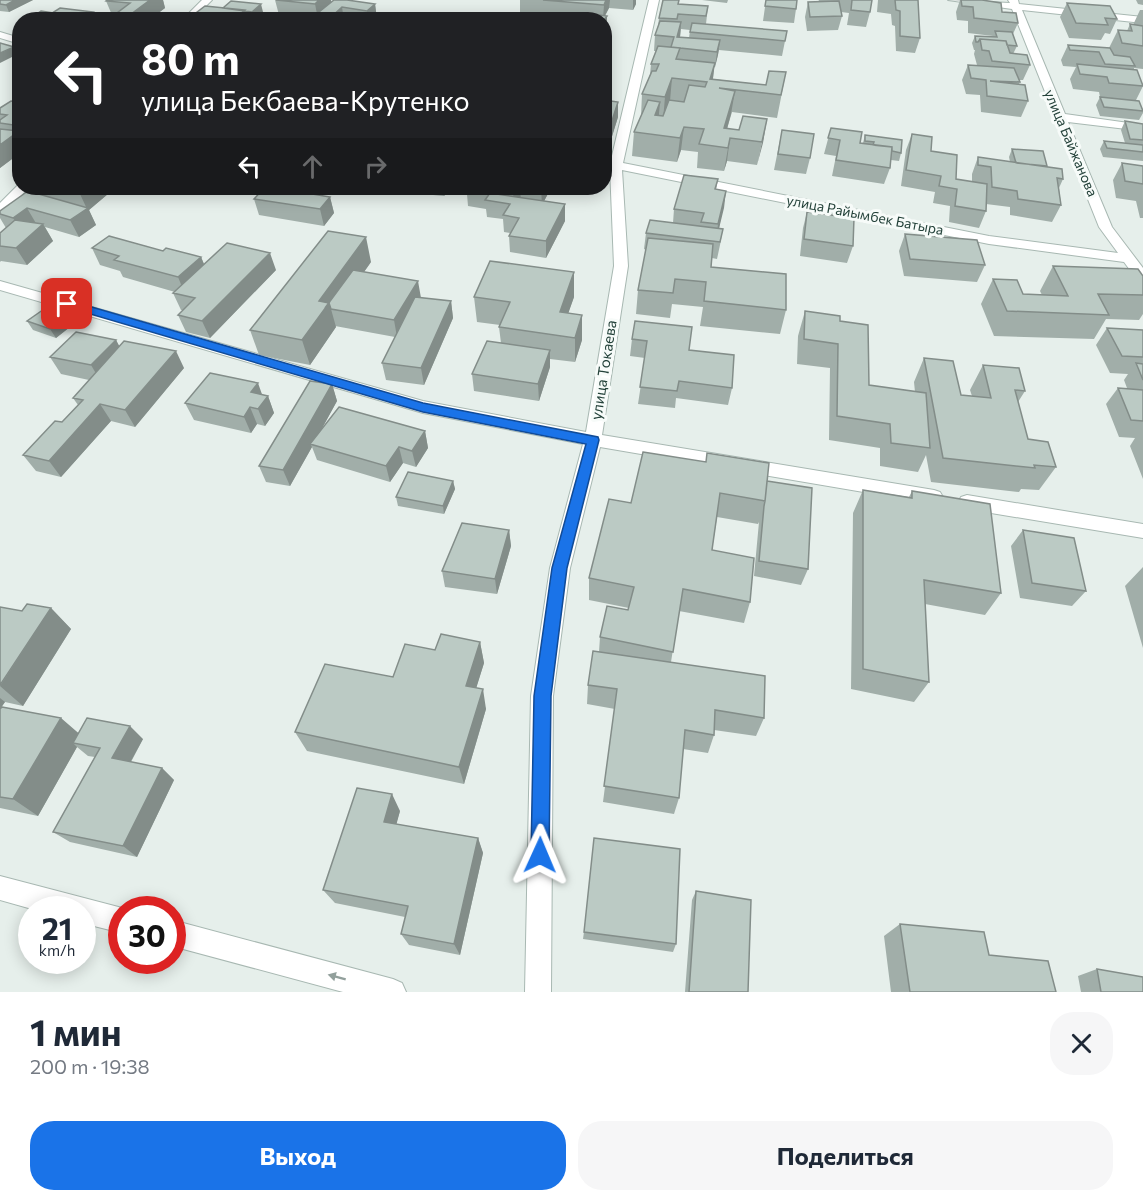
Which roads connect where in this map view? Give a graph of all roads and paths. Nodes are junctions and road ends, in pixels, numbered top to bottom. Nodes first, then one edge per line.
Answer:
1 (207, 0) edge
2 (654, 0) edge
3 (954, 0) edge
4 (1014, 3) edge
5 (194, 12) edge
6 (1143, 20) edge
7 (1060, 117) junction
8 (1143, 128) edge
9 (612, 157) edge
10 (612, 164) edge
11 (612, 183) edge
12 (15, 195) edge
13 (0, 210) edge
14 (1127, 258) junction
15 (1143, 278) edge
16 (0, 285) edge
17 (593, 440) junction
18 (1143, 531) edge
19 (0, 888) edge
20 (31, 896) edge
21 (186, 937) edge
22 (393, 992) edge
23 (538, 992) edge

1 - 5 street
2 - 9 street, улица Токаева
3 - 4 street
4 - 6 street
4 - 7 street, улица Байжанова
7 - 8 street
7 - 14 street, улица Байжанова
10 - 14 street, улица Райымбек Батыра
11 - 17 street, улица Токаева
12 - 13 street
14 - 15 street, улица Байжанова
16 - 17 street
17 - 18 street
17 - 23 street, улица Токаева
19 - 20 street
22 -> 21 street

